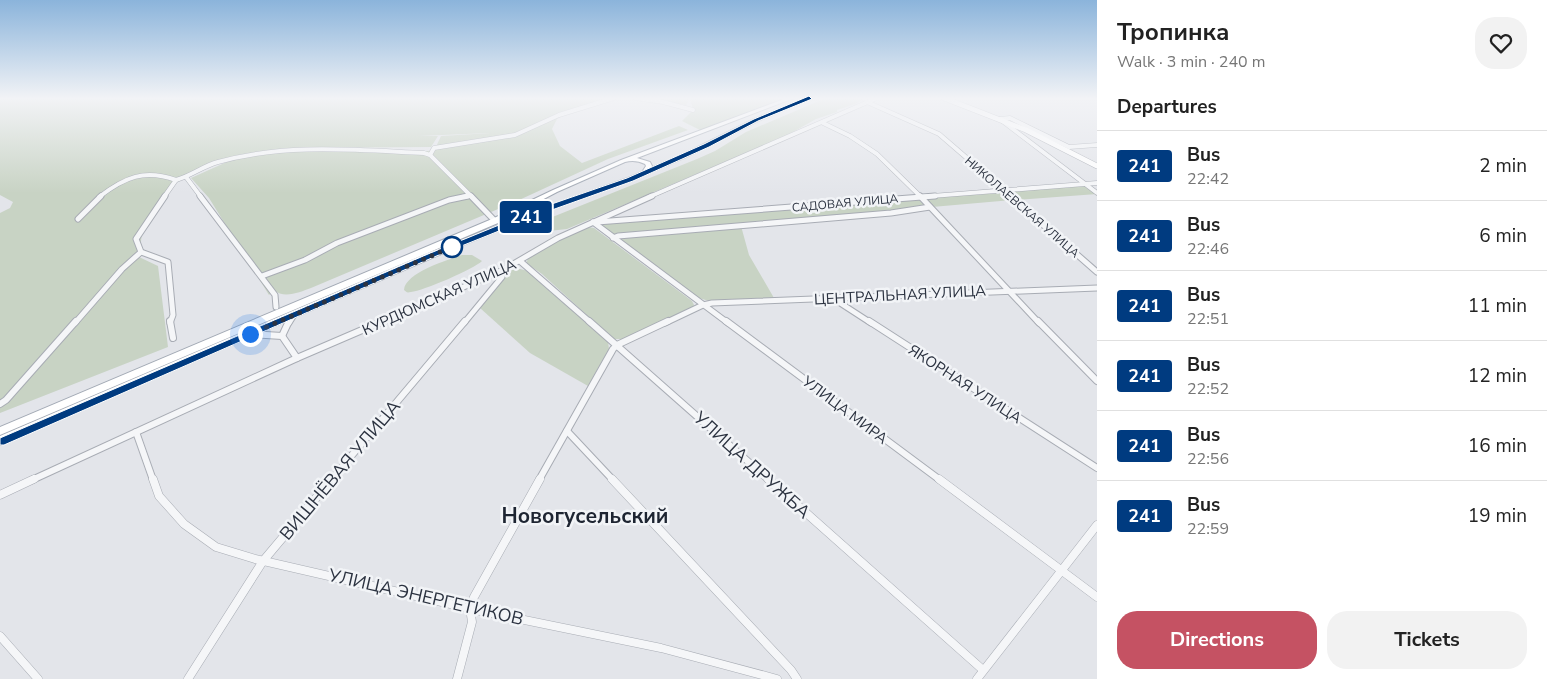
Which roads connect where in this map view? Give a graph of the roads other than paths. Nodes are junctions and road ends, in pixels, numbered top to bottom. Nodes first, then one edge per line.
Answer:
1 (526, 130) edge
2 (705, 130) edge
3 (738, 130) edge
4 (807, 130) edge
5 (836, 130) edge
6 (929, 130) edge
7 (1013, 130) edge
8 (1024, 130) edge
9 (1035, 130) edge
10 (1097, 145) edge
11 (652, 149) junction
12 (430, 155) junction
13 (623, 161) junction
14 (669, 162) junction
15 (1097, 166) edge
16 (643, 173) junction
17 (186, 178) junction
18 (176, 180) junction
19 (1097, 183) edge
20 (1087, 185) junction
21 (1004, 191) junction
22 (1097, 192) edge
23 (469, 196) junction
24 (921, 197) junction
25 (930, 207) junction
26 (78, 219) dead end
27 (495, 221) junction
28 (593, 222) junction
29 (613, 238) junction
30 (141, 252) junction
31 (520, 261) junction
32 (503, 270) junction
33 (1097, 272) edge
34 (262, 276) junction
35 (1097, 288) edge
36 (1008, 290) junction
37 (834, 298) junction
38 (703, 305) junction
39 (276, 307) dead end
40 (294, 315) junction
41 (250, 334) junction
42 (282, 336) junction
43 (173, 338) dead end
44 (617, 345) junction
45 (297, 358) junction
46 (1097, 381) edge
47 (0, 404) edge
48 (0, 431) edge
49 (567, 431) junction
50 (136, 432) junction
51 (0, 441) edge
52 (1097, 468) edge
53 (0, 495) edge
54 (1097, 525) edge
55 (263, 561) junction
56 (1062, 571) junction
57 (1097, 598) edge
58 (470, 608) junction
59 (0, 636) edge
60 (983, 670) junction
61 (38, 679) edge
62 (188, 679) edge
63 (457, 679) edge
64 (777, 679) edge
65 (797, 679) edge
66 (977, 679) edge

1 - 12 street
2 - 11 main road
3 - 14 main road
4 - 28 street, КУРДЮМСКАЯ УЛИЦА
5 - 24 street
6 - 21 street, НИКОЛАЕВСКАЯ УЛИЦА
7 - 20 street
8 - 15 street
9 - 10 street
11 - 13 main road
11 - 14 main road
12 - 17 street
12 - 23 street
13 - 16 main road
13 - 27 main road
14 - 16 main road
16 - 40 main road
17 - 18 street
17 - 34 street
18 - 26 street
18 - 30 street
19 - 20 street, САДОВАЯ УЛИЦА
20 - 21 street, САДОВАЯ УЛИЦА
20 - 22 street
21 - 24 street, САДОВАЯ УЛИЦА
21 - 33 street, НИКОЛАЕВСКАЯ УЛИЦА
23 - 27 street
23 - 34 street
24 - 25 street
24 - 28 street, САДОВАЯ УЛИЦА
25 - 29 street, САДОВАЯ УЛИЦА
25 - 36 street
27 - 48 main road
28 - 29 street, УЛИЦА МИРА
28 - 31 street, КУРДЮМСКАЯ УЛИЦА
29 - 38 street, УЛИЦА МИРА
30 - 43 street
30 - 47 street
31 - 32 street, КУРДЮМСКАЯ УЛИЦА
31 - 44 street, УЛИЦА ДРУЖБА
32 - 45 street, КУРДЮМСКАЯ УЛИЦА
32 - 55 street, ВИШНЁВАЯ УЛИЦА
34 - 39 street
35 - 36 street, ЦЕНТРАЛЬНАЯ УЛИЦА
36 - 37 street, ЦЕНТРАЛЬНАЯ УЛИЦА
36 - 46 street
37 - 38 street, ЦЕНТРАЛЬНАЯ УЛИЦА
37 - 52 street, ЯКОРНАЯ УЛИЦА
38 - 44 street, ЦЕНТРАЛЬНАЯ УЛИЦА
38 - 56 street, УЛИЦА МИРА
40 - 41 main road
40 - 42 street
41 - 42 street
41 - 51 main road
42 - 45 street
44 - 49 street
44 - 60 street, УЛИЦА ДРУЖБА
45 - 50 street, КУРДЮМСКАЯ УЛИЦА
49 - 58 street
49 - 65 street
50 - 53 street, КУРДЮМСКАЯ УЛИЦА
50 - 55 street, УЛИЦА ЭНЕРГЕТИКОВ
54 - 56 street
55 - 58 street, УЛИЦА ЭНЕРГЕТИКОВ
55 - 62 street, ВИШНЁВАЯ УЛИЦА
56 - 57 street, УЛИЦА МИРА
56 - 60 street
58 - 63 street
58 - 64 street, УЛИЦА ЭНЕРГЕТИКОВ
59 - 61 street
60 - 66 street

